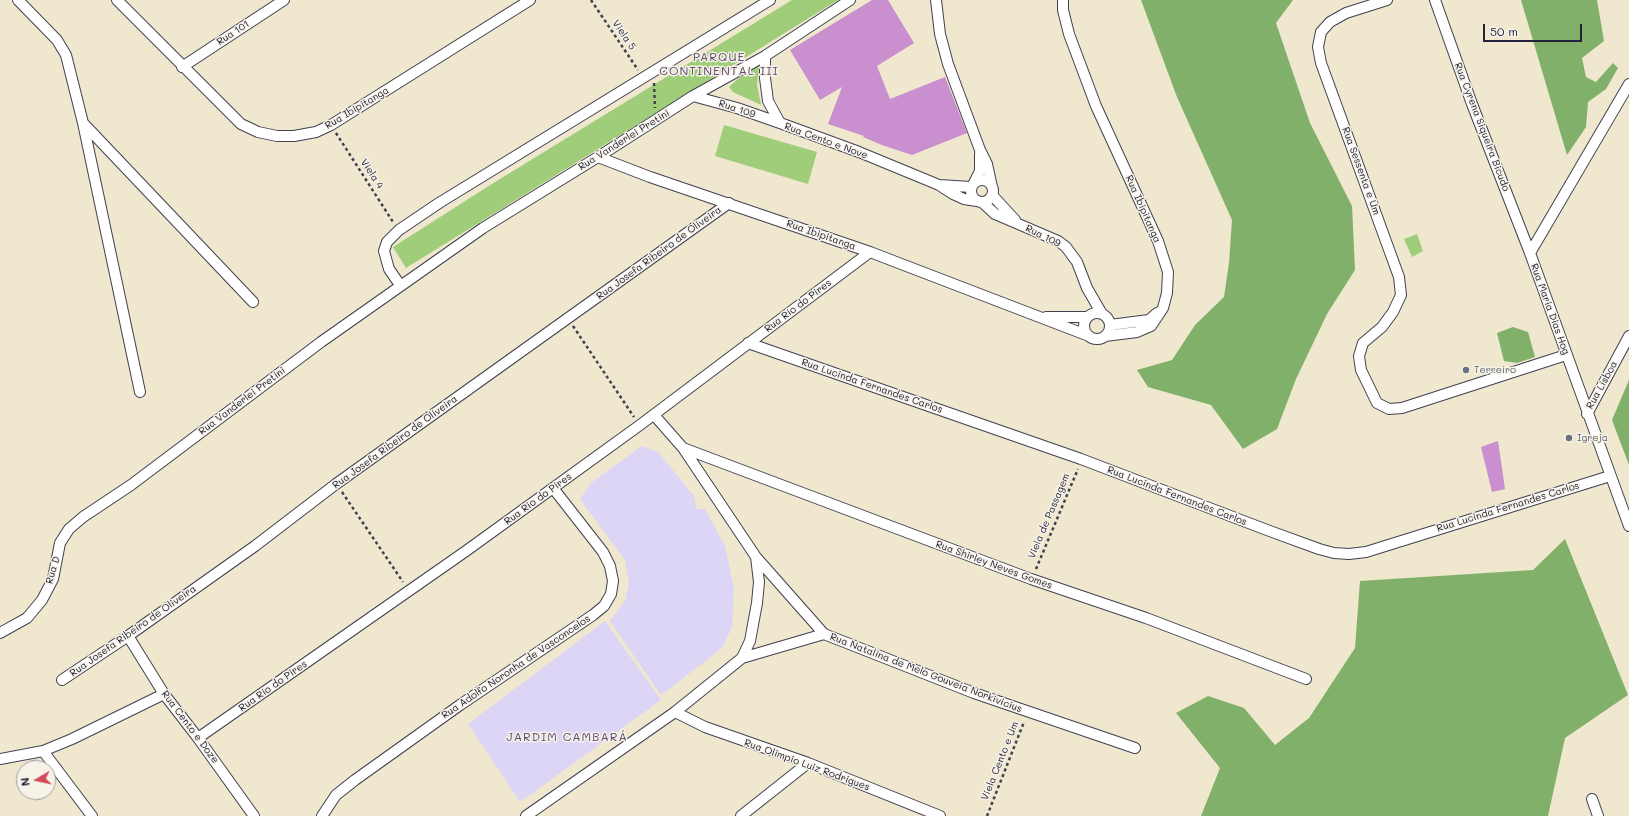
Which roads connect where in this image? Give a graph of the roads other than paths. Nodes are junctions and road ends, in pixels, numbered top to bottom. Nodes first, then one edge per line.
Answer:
1 (18, 0) edge
2 (117, 0) edge
3 (284, 0) edge
4 (530, 0) edge
5 (770, 0) edge
6 (850, 0) edge
7 (1063, 0) edge
8 (1387, 0) edge
9 (1435, 0) edge
10 (938, 3) edge
11 (765, 56) junction
12 (182, 67) junction
13 (1629, 84) edge
14 (693, 96) junction
15 (83, 123) junction
16 (780, 124) junction
17 (980, 150) junction
18 (598, 157) junction
19 (938, 185) junction
20 (973, 185) junction
21 (992, 191) junction
22 (979, 201) junction
23 (729, 203) junction
24 (1017, 223) junction
25 (870, 252) junction
26 (1530, 253) junction
27 (400, 285) junction
28 (1087, 288) junction
29 (253, 302) dead end
30 (1163, 308) junction
31 (1102, 314) junction
32 (1089, 316) junction
33 (1042, 317) junction
34 (1110, 325) junction
35 (1089, 336) junction
36 (1105, 336) junction
37 (1629, 336) edge
38 (748, 343) junction
39 (1566, 355) junction
40 (140, 392) dead end
41 (1587, 414) junction
42 (654, 415) junction
43 (683, 448) junction
44 (1610, 476) junction
45 (553, 488) junction
46 (83, 517) joint
47 (1629, 526) edge
48 (756, 557) junction
49 (0, 634) edge
50 (824, 634) junction
51 (128, 636) junction
52 (742, 658) junction
53 (1306, 678) dead end
54 (62, 680) dead end
55 (164, 694) junction
56 (675, 712) junction
57 (198, 738) junction
58 (1135, 748) dead end
59 (43, 751) junction
60 (0, 759) edge
61 (808, 763) junction
62 (1592, 799) dead end
63 (92, 816) edge
64 (254, 816) edge
65 (322, 816) edge
66 (526, 816) edge
67 (741, 816) edge
68 (940, 816) edge
69 (1598, 816) edge

1 - 15 street
2 - 12 street, Rua Ibipitanga
3 - 12 street, Rua 101
4 - 12 street, Rua Ibipitanga
5 - 27 street
6 - 11 street, Rua Vanderlei Pretini
7 - 30 street, Rua Ibipitanga
8 - 39 street, Rua Sessenta e Um
9 - 26 street, Rua Cyrena Siqueira Bicudo
10 - 17 street
11 - 14 street, Rua Vanderlei Pretini
11 - 16 street, Rua Cento e Nove
13 - 26 street, Rua Maria Dias Hog
14 - 16 street, Rua 109
14 - 18 street, Rua Vanderlei Pretini
15 - 29 street
15 - 40 street
16 - 19 street, Rua Cento e Nove
17 - 20 street
17 - 21 street
18 - 23 street, Rua Ibipitanga
18 - 27 street, Rua Vanderlei Pretini
19 - 20 street
19 - 22 street, Rua 109
20 - 21 street
20 - 22 street
21 - 22 street
21 - 24 street
22 - 24 street, Rua 109
23 - 25 street, Rua Ibipitanga
23 - 51 street, Rua Josefa Ribeiro de Oliveira
24 - 28 street, Rua 109
25 - 33 street, Rua Ibipitanga
25 - 38 street, Rua Rio do Pires
26 - 39 street, Rua Maria Dias Hog
27 - 46 street, Rua Vanderlei Pretini
28 - 31 street, Rua 109
28 - 32 street, Rua 109
30 - 34 street
30 - 36 street, Rua Ibipitanga
31 - 32 street
31 - 34 street
32 - 33 street, Rua Ibipitanga
32 - 35 street
33 - 35 street, Rua Ibipitanga
34 - 36 street
35 - 36 street
37 - 41 street, Rua Lisboa
38 - 42 street, Rua Rio do Pires
38 - 44 street, Rua Lucinda Fernandes Carlos
39 - 41 street, Rua Maria Dias Hog
41 - 44 street, Rua Maria Dias Hog
42 - 43 street
42 - 45 street, Rua Rio do Pires
43 - 48 street
43 - 53 street, Rua Shirley Neves Gomes
44 - 47 street, Rua Maria Dias Hog
45 - 57 street, Rua Rio do Pires
45 - 65 street, Rua Adolfo Noronha de Vasconcelos
46 - 49 street, Rua D
48 - 50 street
48 - 52 street
50 - 52 street, Rua Natalina de Melo Gouveia Norkivicius
50 - 58 street, Rua Natalina de Melo Gouveia Norkivicius
51 - 54 street, Rua Josefa Ribeiro de Oliveira
51 - 55 street, Rua Cento e Doze
52 - 56 street, Rua Natalina de Melo Gouveia Norkivicius
55 - 57 street, Rua Cento e Doze
55 - 59 street
56 - 61 street, Rua Olimpio Luiz Rodrigues
56 - 66 street, Rua Natalina de Melo Gouveia Norkivicius
57 - 64 street, Rua Cento e Doze
59 - 60 street
59 - 63 street
61 - 67 street
61 - 68 street, Rua Olimpio Luiz Rodrigues
62 - 69 street

